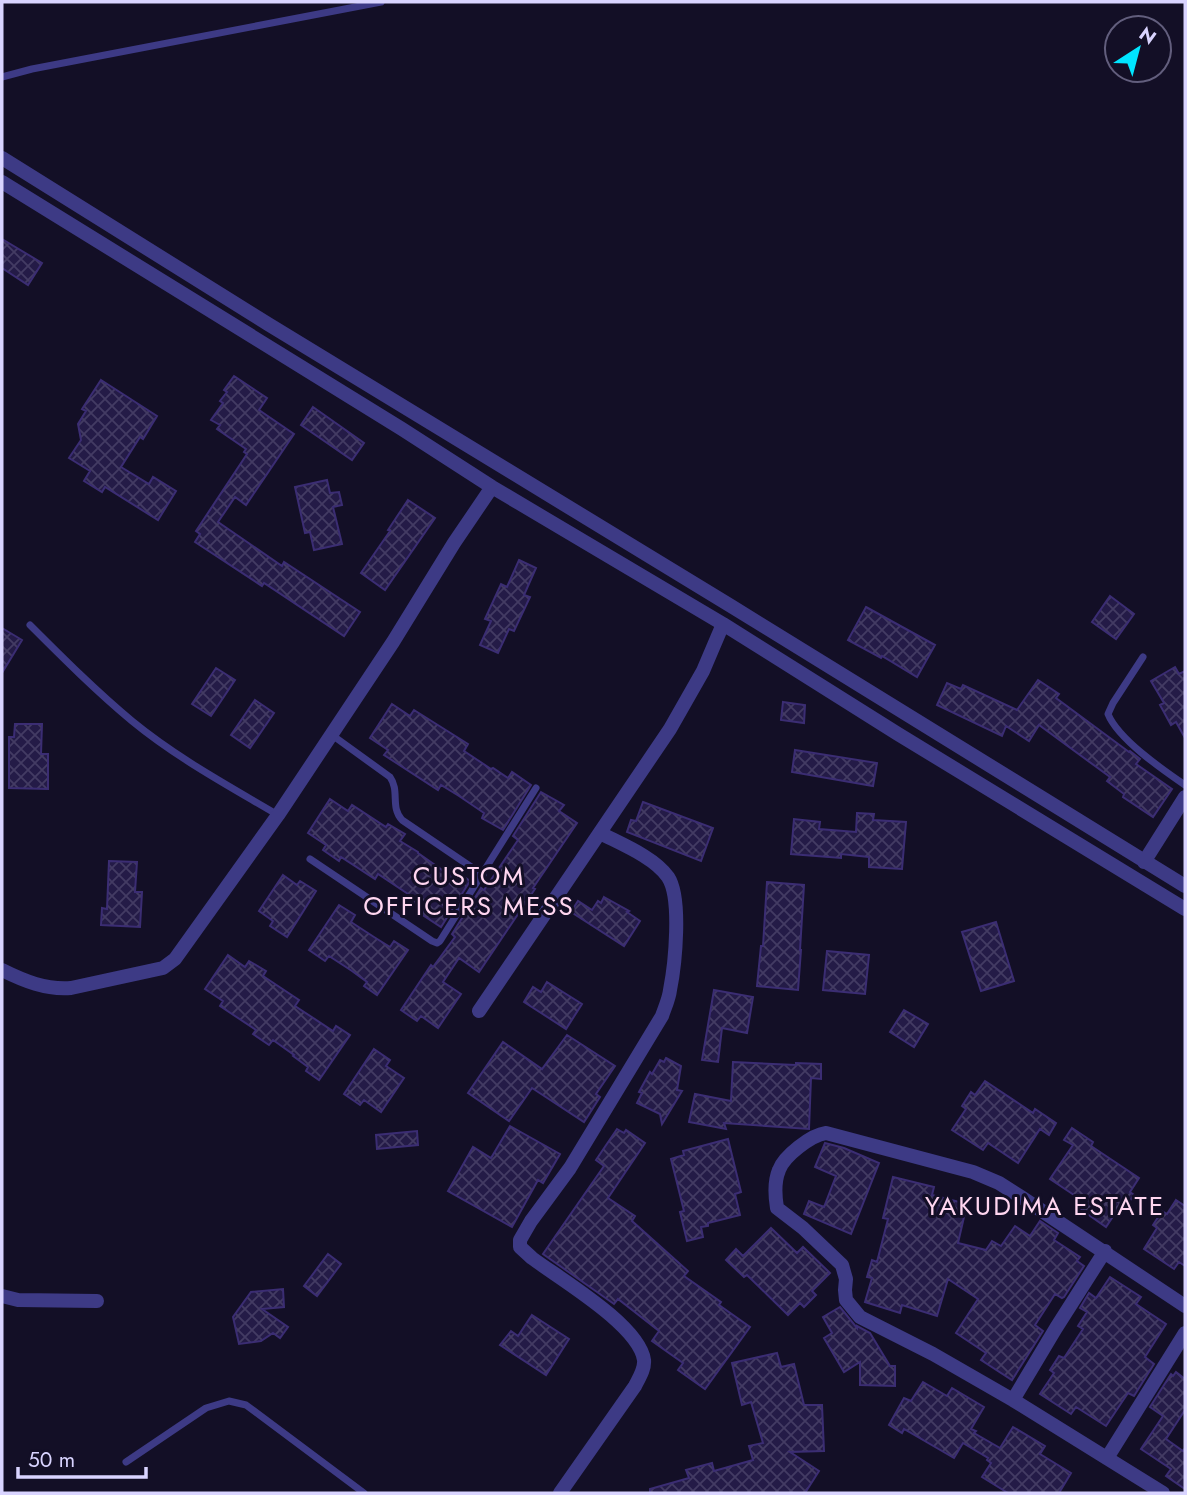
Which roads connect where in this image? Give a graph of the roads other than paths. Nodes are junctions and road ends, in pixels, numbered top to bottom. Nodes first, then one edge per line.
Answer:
1 (381, 2) edge
2 (2, 77) edge
3 (2, 158) edge
4 (2, 182) edge
5 (492, 487) junction
6 (723, 624) junction
7 (30, 625) dead end
8 (1143, 657) dead end
9 (331, 734) junction
10 (1185, 785) edge
11 (536, 789) dead end
12 (1029, 791) junction
13 (1185, 797) edge
14 (1018, 808) junction
15 (278, 815) junction
16 (600, 833) junction
17 (310, 859) dead end
18 (1144, 862) junction
19 (482, 875) junction
20 (1185, 886) edge
21 (1185, 909) edge
22 (2, 970) edge
23 (479, 1011) dead end
24 (1105, 1251) junction
25 (2, 1297) edge
26 (97, 1301) dead end
27 (1185, 1306) edge
28 (1185, 1334) edge
29 (1013, 1400) junction
30 (1107, 1458) junction
31 (126, 1462) dead end
32 (364, 1493) edge
33 (560, 1493) edge
34 (1163, 1493) edge

1 - 2 lane
3 - 12 street
4 - 5 street
5 - 6 street
5 - 9 street
6 - 14 street
6 - 16 street
7 - 15 lane
8 - 10 lane
9 - 15 street
9 - 19 lane
11 - 19 lane
12 - 14 street
12 - 18 street
13 - 18 street
14 - 21 street
15 - 22 street
16 - 23 street
16 - 33 street
17 - 19 lane
18 - 20 street
24 - 27 street
24 - 29 street
24 - 29 street
25 - 26 street
28 - 30 street
29 - 30 street
30 - 34 street
31 - 32 lane

